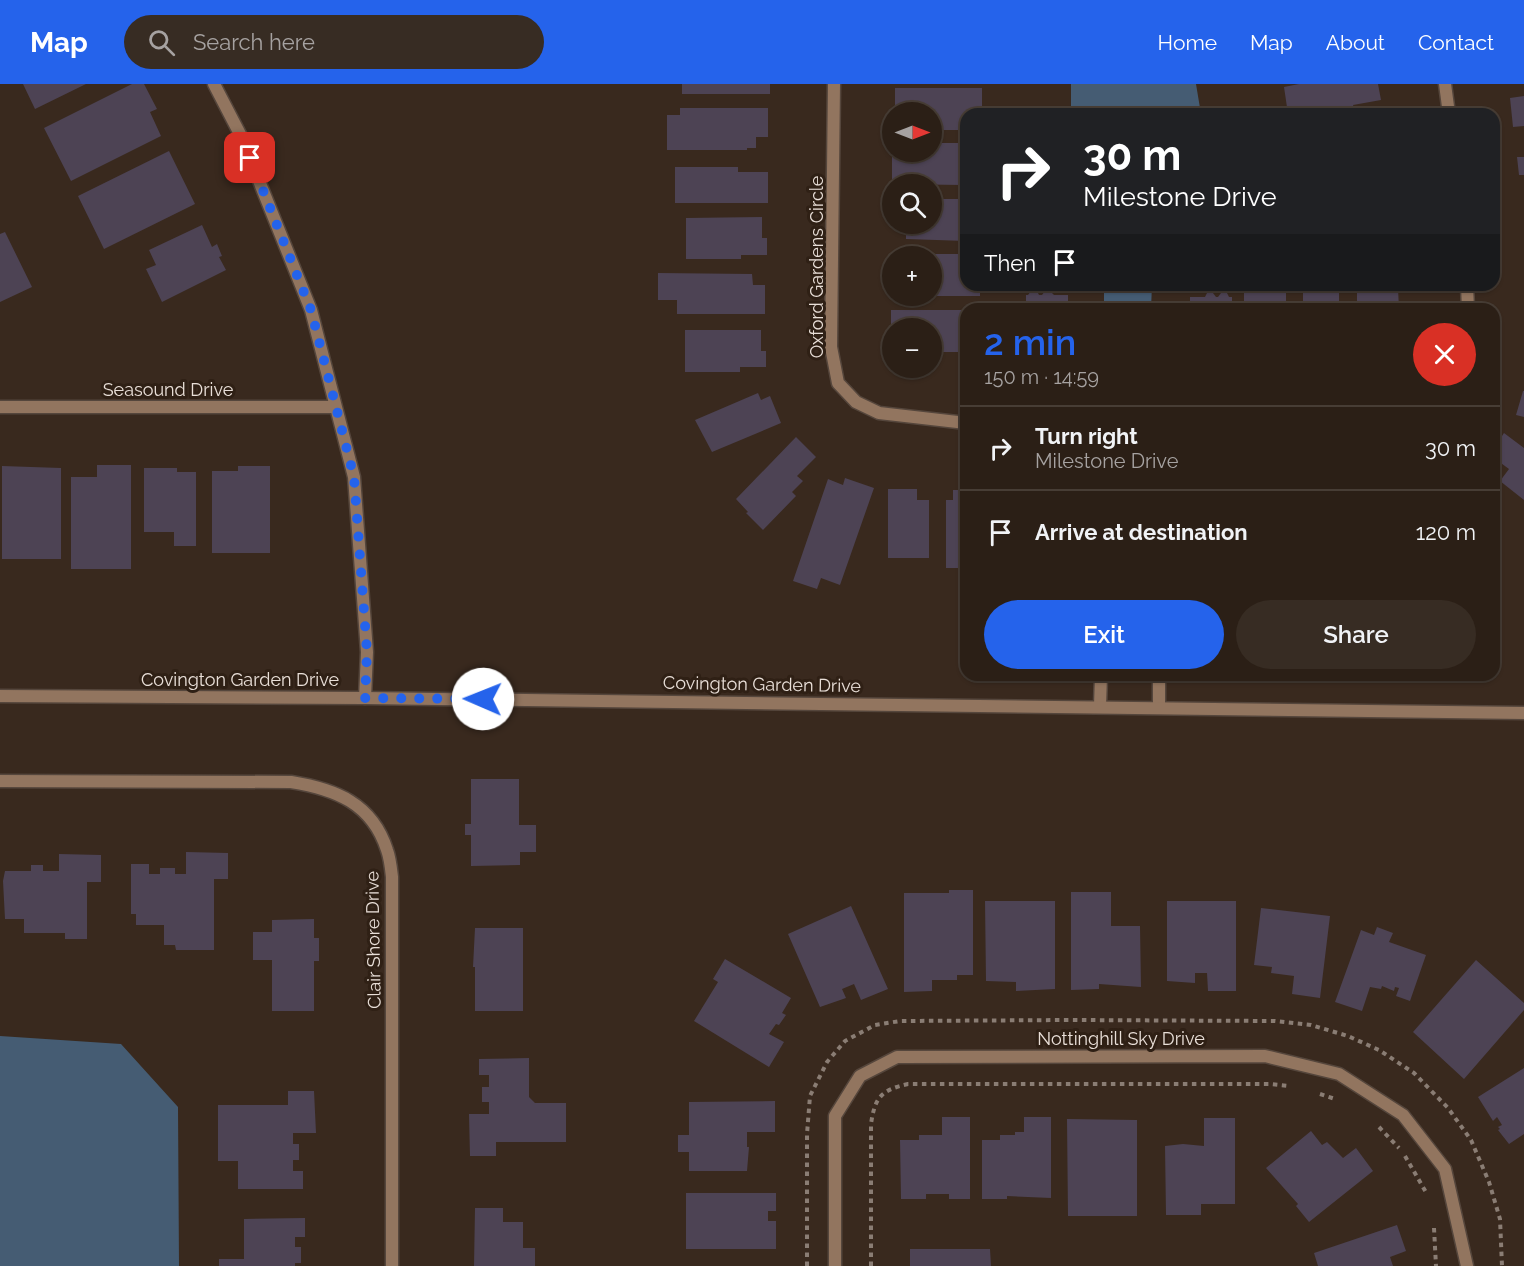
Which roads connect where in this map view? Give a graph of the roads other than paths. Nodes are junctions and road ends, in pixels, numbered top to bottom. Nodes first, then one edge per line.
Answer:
1 (214, 84) edge
2 (834, 84) edge
3 (1445, 84) edge
4 (1448, 108) edge
5 (0, 407) edge
6 (336, 407) junction
7 (960, 422) edge
8 (1101, 681) edge
9 (1159, 681) edge
10 (0, 696) edge
11 (365, 698) junction
12 (1100, 706) junction
13 (1159, 707) junction
14 (1524, 713) edge
15 (0, 781) edge
16 (392, 1266) edge
17 (835, 1266) edge
18 (1467, 1266) edge

1 - 6 street
2 - 7 street, Oxford Gardens Circle
3 - 4 street
5 - 6 street, Seasound Drive
6 - 11 street
8 - 12 street
9 - 13 street
10 - 11 street, Covington Garden Drive
11 - 12 street, Covington Garden Drive
12 - 13 street, Covington Garden Drive
13 - 14 street, Covington Garden Drive
15 - 16 street, Clair Shore Drive
17 - 18 street, Nottinghill Sky Drive

